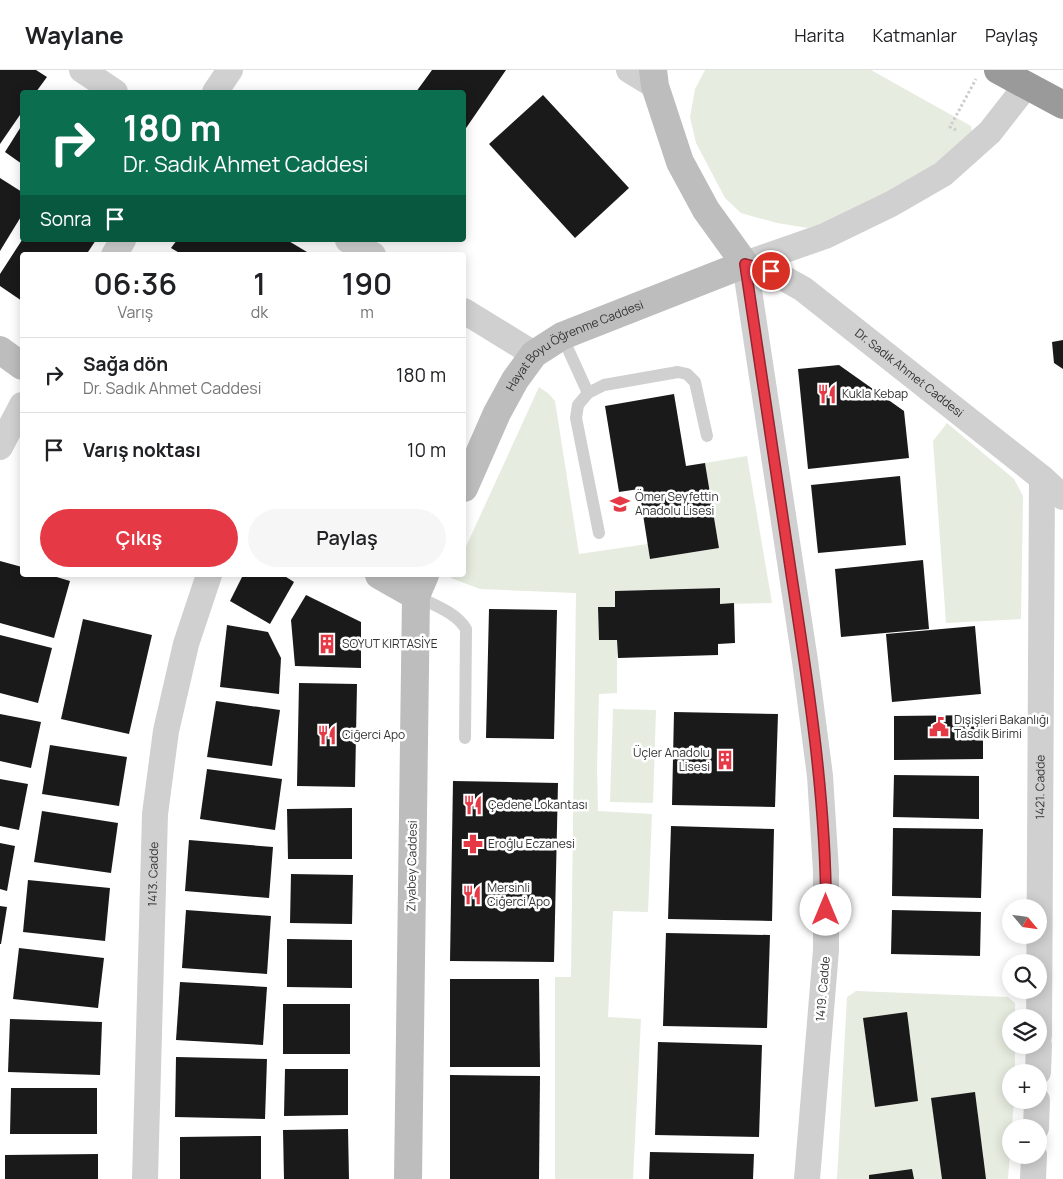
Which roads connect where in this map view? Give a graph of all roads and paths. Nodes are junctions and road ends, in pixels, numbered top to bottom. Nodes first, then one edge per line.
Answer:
1 (82, 70) edge
2 (230, 70) edge
3 (629, 70) edge
4 (987, 74) edge
5 (657, 75) edge
6 (1026, 86) junction
7 (112, 90) edge
8 (217, 90) edge
9 (1063, 105) edge
10 (950, 127) dead end
11 (351, 242) edge
12 (368, 252) edge
13 (745, 264) junction
14 (466, 312) edge
15 (562, 336) junction
16 (0, 350) edge
17 (534, 354) junction
18 (20, 365) edge
19 (588, 393) junction
20 (20, 409) edge
21 (707, 436) dead end
22 (0, 447) edge
23 (1042, 478) junction
24 (466, 483) edge
25 (1063, 497) edge
26 (599, 534) dead end
27 (208, 577) edge
28 (387, 577) edge
29 (421, 586) edge
30 (466, 738) dead end
31 (1039, 1009) edge
32 (1034, 1164) edge
33 (146, 1179) edge
34 (408, 1179) edge
35 (807, 1179) edge
36 (1033, 1179) edge

1 - 7 street
2 - 8 street
3 - 5 street
4 - 6 highway
4 - 10 path
5 - 13 main road
6 - 9 highway
6 - 13 street
11 - 12 street
13 - 15 main road, Hayat Boyu Öğrenme Caddesi
13 - 23 street, Dr. Sadık Ahmet Caddesi
13 - 35 street, 1419. Cadde
14 - 17 street
15 - 17 main road, Hayat Boyu Öğrenme Caddesi
15 - 19 lane
16 - 18 main road
17 - 24 main road, Hayat Boyu Öğrenme Caddesi
19 - 21 lane
19 - 26 lane
20 - 22 street
23 - 25 street, Dr. Sadık Ahmet Caddesi
23 - 31 street, 1421. Cadde
27 - 33 street, 1413. Cadde
28 - 29 main road
29 - 30 lane
29 - 34 main road, Ziyabey Caddesi
32 - 36 street

